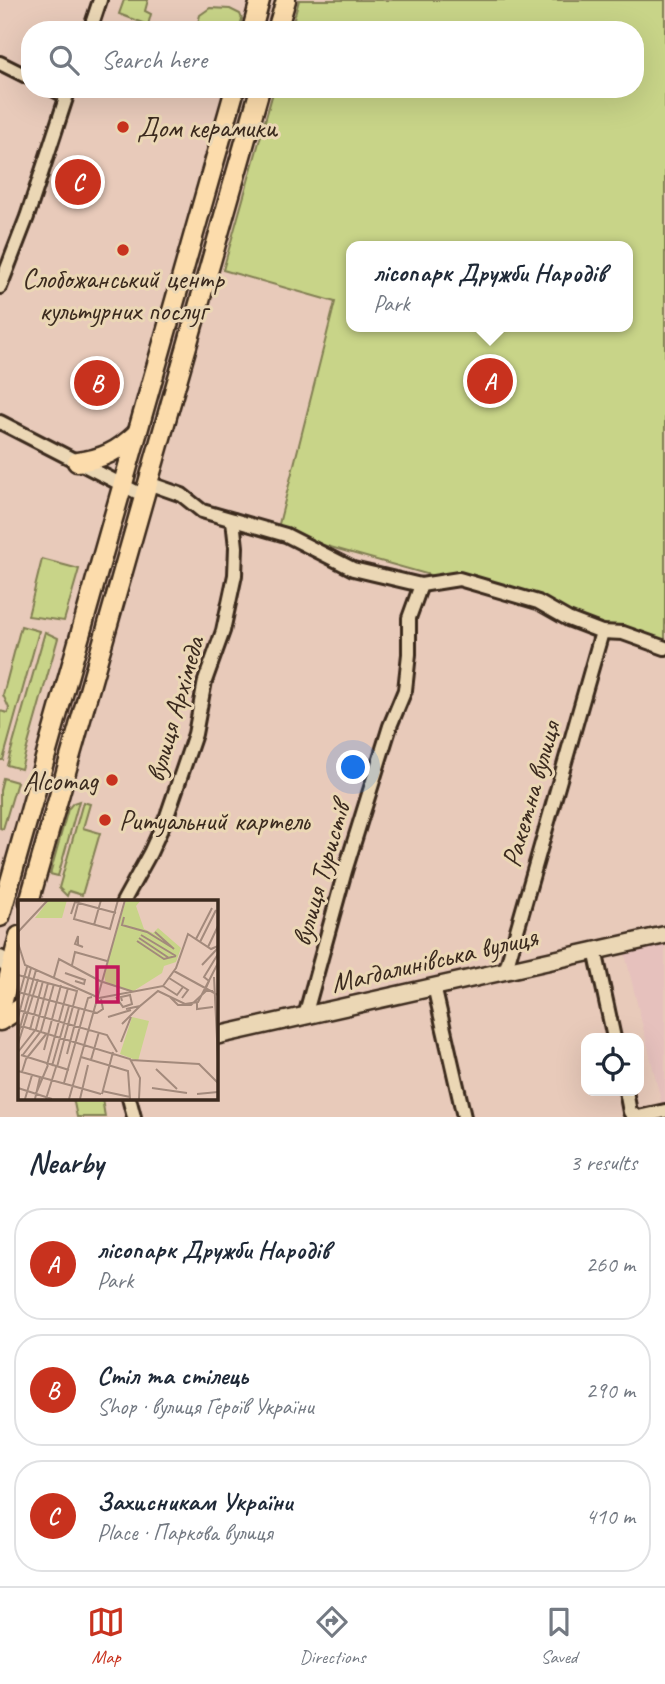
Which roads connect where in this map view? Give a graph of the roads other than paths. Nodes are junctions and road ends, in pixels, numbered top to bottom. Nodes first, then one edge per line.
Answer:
1 (100, 0) edge
2 (260, 0) edge
3 (286, 0) edge
4 (93, 21) edge
5 (254, 21) edge
6 (280, 21) edge
7 (0, 63) edge
8 (21, 74) edge
9 (65, 98) edge
10 (232, 98) edge
11 (257, 98) edge
12 (0, 287) edge
13 (0, 422) edge
14 (137, 433) junction
15 (77, 462) junction
16 (123, 485) junction
17 (146, 490) junction
18 (233, 520) junction
19 (421, 585) junction
20 (602, 632) junction
21 (665, 648) edge
22 (30, 900) edge
23 (124, 900) edge
24 (0, 917) edge
25 (665, 935) edge
26 (18, 939) edge
27 (595, 950) junction
28 (10, 967) edge
29 (506, 969) junction
30 (434, 986) junction
31 (18, 1010) edge
32 (0, 1012) edge
33 (305, 1016) junction
34 (0, 1021) edge
35 (613, 1033) edge
36 (217, 1036) edge
37 (626, 1096) edge
38 (130, 1100) edge
39 (665, 1111) edge
40 (134, 1117) edge
41 (464, 1117) edge
42 (638, 1117) edge

1 - 4 street
2 - 5 main road
3 - 6 main road
7 - 8 street
9 - 12 street
10 - 14 main road
11 - 17 main road
13 - 15 street
14 - 15 main road
14 - 16 main road
15 - 16 street
16 - 17 street
16 - 24 main road
17 - 18 street
17 - 22 main road
18 - 19 street
18 - 23 street, вулиця Архімеда
19 - 20 street
19 - 33 street, вулиця Туристів
20 - 21 street
20 - 29 street, Ракетна вулиця
25 - 27 street, Магдалинівська вулиця
26 - 28 main road
27 - 29 street, Магдалинівська вулиця
27 - 35 street
28 - 32 main road
29 - 30 street, Магдалинівська вулиця
30 - 33 street, Магдалинівська вулиця
30 - 41 street
31 - 34 main road
33 - 36 street, Магдалинівська вулиця
37 - 42 street
38 - 40 street
39 - 42 street

